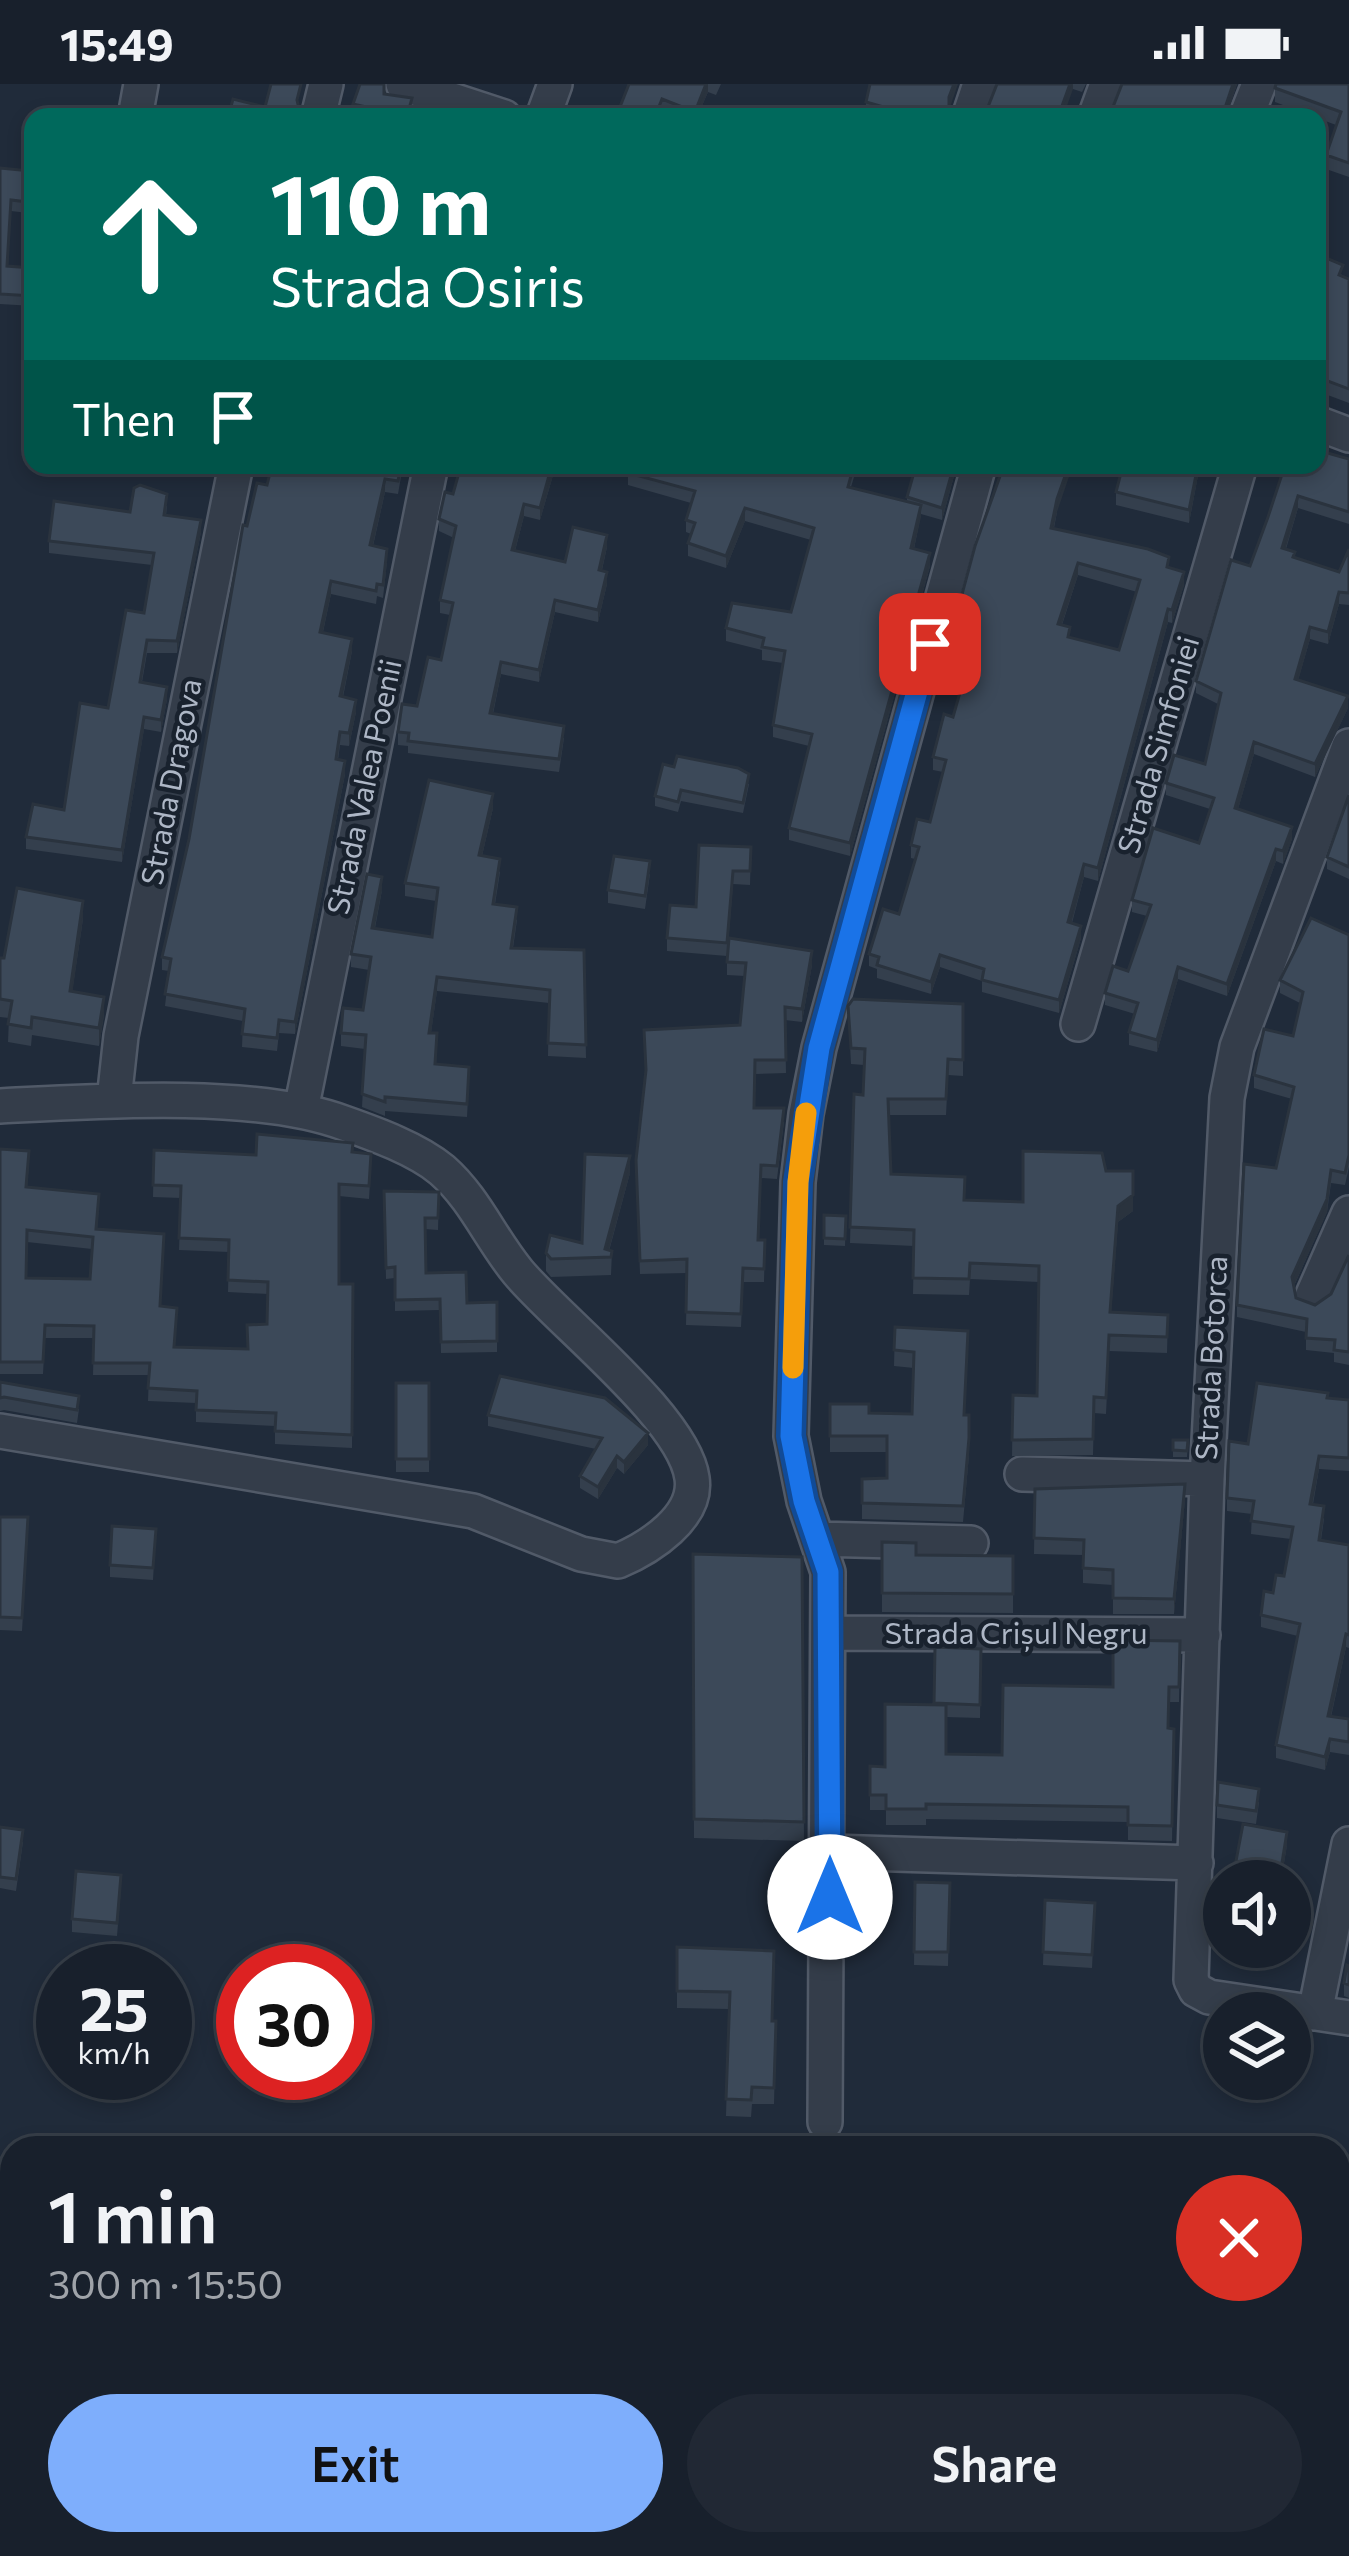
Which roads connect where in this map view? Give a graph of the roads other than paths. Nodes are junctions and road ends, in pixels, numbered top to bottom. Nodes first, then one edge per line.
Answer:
1 (403, 84) edge
2 (476, 108) edge
3 (234, 474) edge
4 (429, 474) edge
5 (978, 474) edge
6 (1237, 474) edge
7 (1349, 746) edge
8 (1078, 1024) dead end
9 (114, 1100) junction
10 (0, 1106) edge
11 (301, 1110) junction
12 (1349, 1213) edge
13 (1312, 1297) dead end
14 (0, 1431) edge
15 (1022, 1474) dead end
16 (1207, 1479) junction
17 (817, 1539) junction
18 (971, 1543) dead end
19 (829, 1633) junction
20 (1203, 1635) junction
21 (1349, 1844) edge
22 (830, 1852) junction
23 (1196, 1863) junction
24 (1332, 2016) edge
25 (826, 2122) dead end

1 - 2 street
3 - 9 street, Strada Dragova
4 - 11 street, Strada Valea Poenii
5 - 17 street
6 - 8 street, Strada Simfoniei
7 - 16 street, Strada Botorca
9 - 10 street
9 - 11 street
11 - 14 street
12 - 13 street
15 - 16 street
16 - 20 street, Strada Botorca
17 - 18 street
17 - 19 street
19 - 20 street, Strada Crișul Negru
19 - 22 street
20 - 23 street, Strada Botorca
21 - 24 street
22 - 23 street
22 - 25 street
23 - 24 street, Strada Botorca

